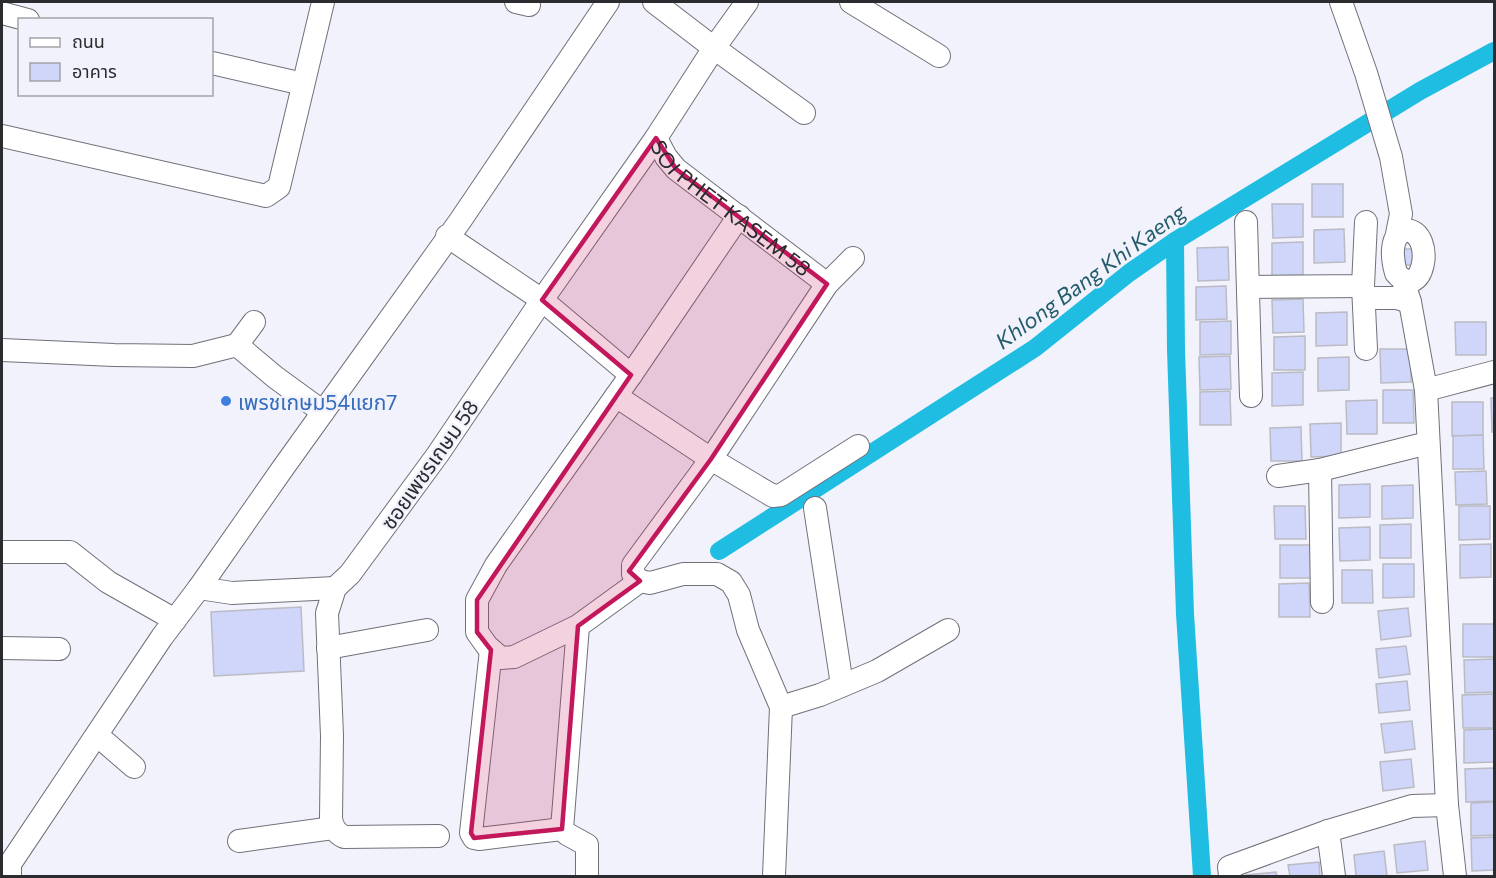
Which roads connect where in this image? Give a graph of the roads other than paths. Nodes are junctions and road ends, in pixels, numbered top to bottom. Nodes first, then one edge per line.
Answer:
1 (323, 2) edge
2 (608, 2) edge
3 (654, 2) edge
4 (747, 2) edge
5 (851, 2) edge
6 (1341, 2) edge
7 (2, 13) edge
8 (21, 18) edge
9 (714, 48) junction
10 (939, 56) dead end
11 (213, 63) edge
12 (303, 84) junction
13 (804, 112) dead end
14 (2, 136) edge
15 (656, 138) junction
16 (739, 216) junction
17 (1246, 222) dead end
18 (1366, 222) dead end
19 (447, 236) junction
20 (853, 258) dead end
21 (827, 284) junction
22 (1248, 287) junction
23 (1410, 289) junction
24 (1363, 292) junction
25 (542, 300) junction
26 (254, 322) dead end
27 (237, 345) junction
28 (1366, 349) dead end
29 (2, 350) edge
30 (1494, 372) edge
31 (631, 375) junction
32 (1426, 390) junction
33 (616, 396) junction
34 (1251, 396) dead end
35 (323, 412) junction
36 (1428, 443) junction
37 (858, 446) dead end
38 (711, 459) junction
39 (1320, 470) junction
40 (1278, 476) dead end
41 (815, 508) dead end
42 (2, 552) edge
43 (640, 582) junction
44 (199, 588) junction
45 (335, 588) junction
46 (1322, 602) dead end
47 (175, 620) junction
48 (578, 626) junction
49 (427, 630) dead end
50 (948, 630) dead end
51 (2, 648) edge
52 (328, 648) junction
53 (59, 649) dead end
54 (491, 650) junction
55 (842, 686) junction
56 (781, 707) junction
57 (97, 735) junction
58 (134, 767) dead end
59 (1447, 805) junction
60 (333, 828) junction
61 (562, 829) junction
62 (1328, 831) junction
63 (438, 836) dead end
64 (239, 840) dead end
65 (7, 868) edge
66 (587, 876) edge
67 (774, 876) edge
68 (1230, 876) edge
69 (1334, 876) edge
70 (1455, 876) edge

1 - 12 street
2 - 19 street
3 - 9 street
4 - 9 street, SOI PHET KASEM 58
5 - 10 street
6 - 23 street
7 - 8 street
9 - 13 street
9 - 15 street, SOI PHET KASEM 58
11 - 12 street
12 - 14 street
15 - 16 street, SOI PHET KASEM 58
15 - 25 street, ซอยเพชรเกษม 58
16 - 21 street, SOI PHET KASEM 58
16 - 31 street
17 - 22 street
18 - 24 street
19 - 25 street
19 - 35 street
20 - 21 street
21 - 38 street
22 - 24 street
22 - 34 street
23 - 24 street
23 - 32 street
24 - 28 street
25 - 31 street
25 - 45 street, ซอยเพชรเกษม 58
26 - 27 street
27 - 29 street
27 - 35 street
30 - 32 street
31 - 33 street
32 - 36 street
33 - 38 street
33 - 54 street
35 - 44 street
36 - 39 street
36 - 59 street
37 - 38 street
38 - 43 street
39 - 40 street
39 - 46 street
41 - 55 street
42 - 47 street
43 - 48 street
43 - 56 street
44 - 45 street
44 - 47 street
45 - 52 street, ซอยเพชรเกษม 58
47 - 57 street
48 - 54 street
48 - 61 street
49 - 52 street
50 - 55 street
51 - 53 street
52 - 60 street, ซอยเพชรเกษม 58
54 - 61 street
55 - 56 street
56 - 67 street
57 - 58 street
57 - 65 street
59 - 62 street
59 - 70 street
60 - 63 street
60 - 64 street
61 - 66 street
62 - 68 street
62 - 69 street

